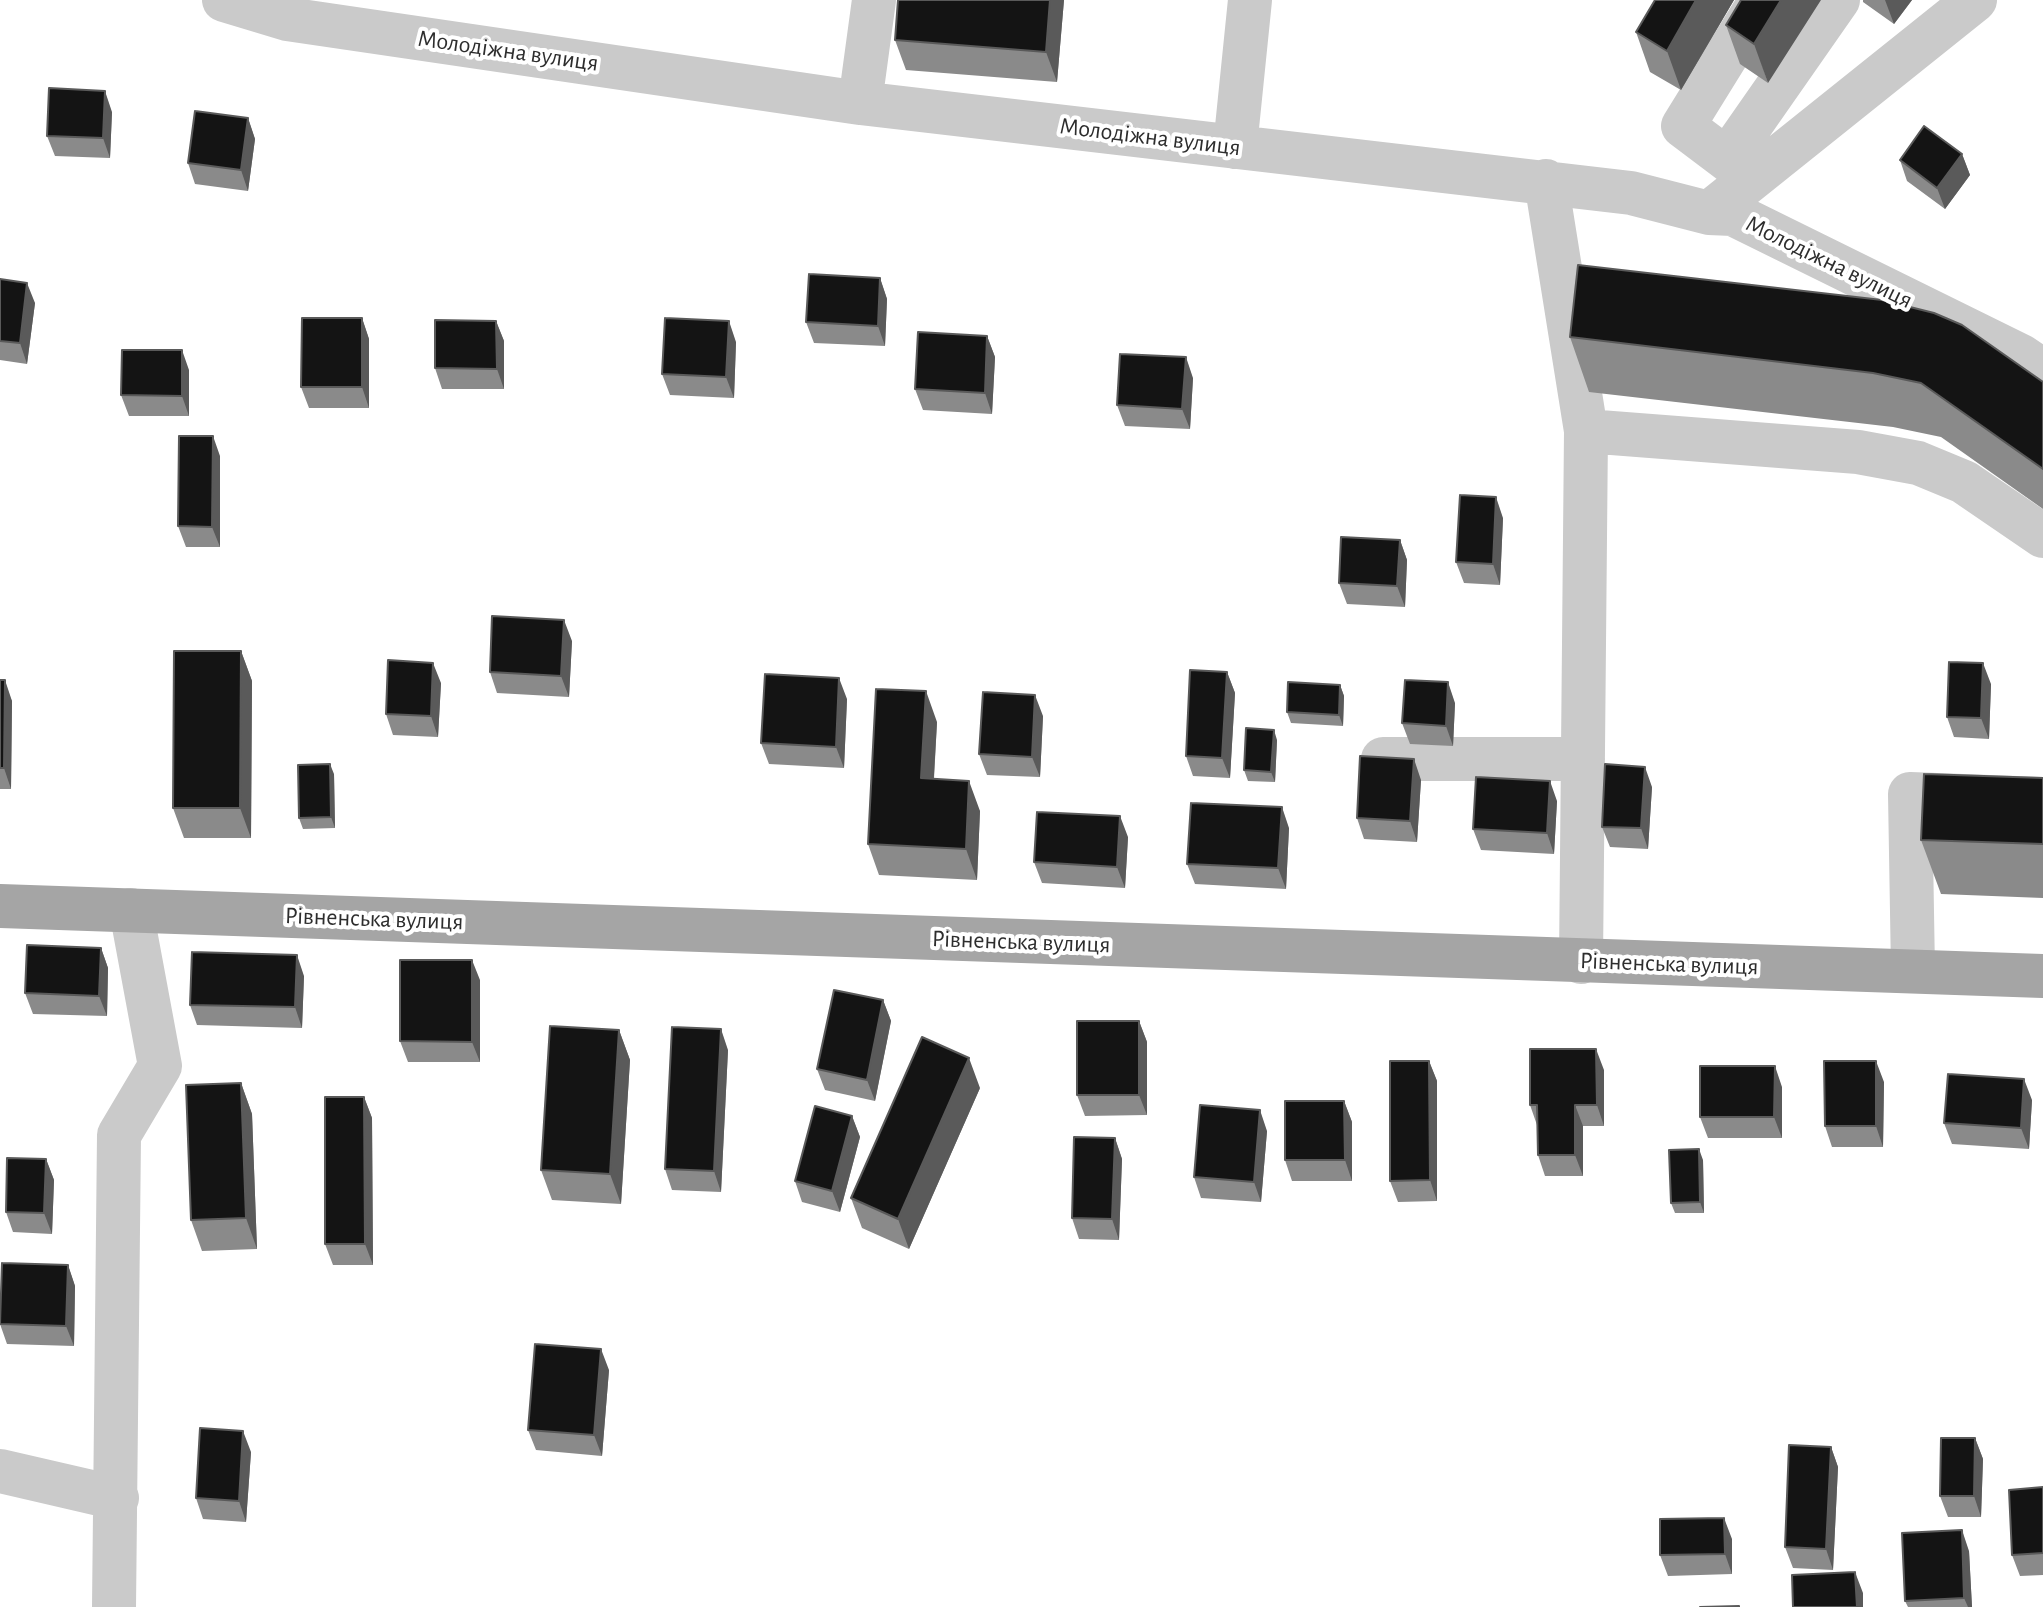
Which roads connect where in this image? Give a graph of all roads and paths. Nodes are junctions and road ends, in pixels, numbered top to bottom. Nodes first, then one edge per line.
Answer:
1 (224, 0) edge
2 (874, 0) edge
3 (1250, 0) edge
4 (1761, 0) edge
5 (1838, 0) edge
6 (1975, 0) edge
7 (860, 103) junction
8 (1235, 147) junction
9 (1740, 169) junction
10 (1546, 181) junction
11 (1709, 213) junction
12 (2043, 371) edge
13 (1586, 431) junction
14 (2043, 536) edge
15 (1383, 759) edge
16 (1583, 759) junction
17 (2043, 799) edge
18 (0, 906) edge
19 (131, 910) junction
20 (1581, 962) junction
21 (1913, 971) junction
22 (2043, 976) edge
23 (0, 1471) edge
24 (117, 1498) junction
25 (114, 1607) edge

1 - 7 street, Молодіжна вулиця
2 - 7 street
3 - 8 street
4 - 9 street
5 - 9 street
6 - 9 street
7 - 8 street, Молодіжна вулиця
8 - 10 street, Молодіжна вулиця
9 - 11 street
10 - 11 street, Молодіжна вулиця
10 - 13 street
11 - 12 street, Молодіжна вулиця
13 - 14 street
13 - 16 street
15 - 16 street
16 - 20 street
17 - 21 street
18 - 19 main road, Рівненська вулиця
19 - 20 main road, Рівненська вулиця
19 - 24 street
20 - 21 main road, Рівненська вулиця
21 - 22 main road, Рівненська вулиця
23 - 24 street
24 - 25 street

